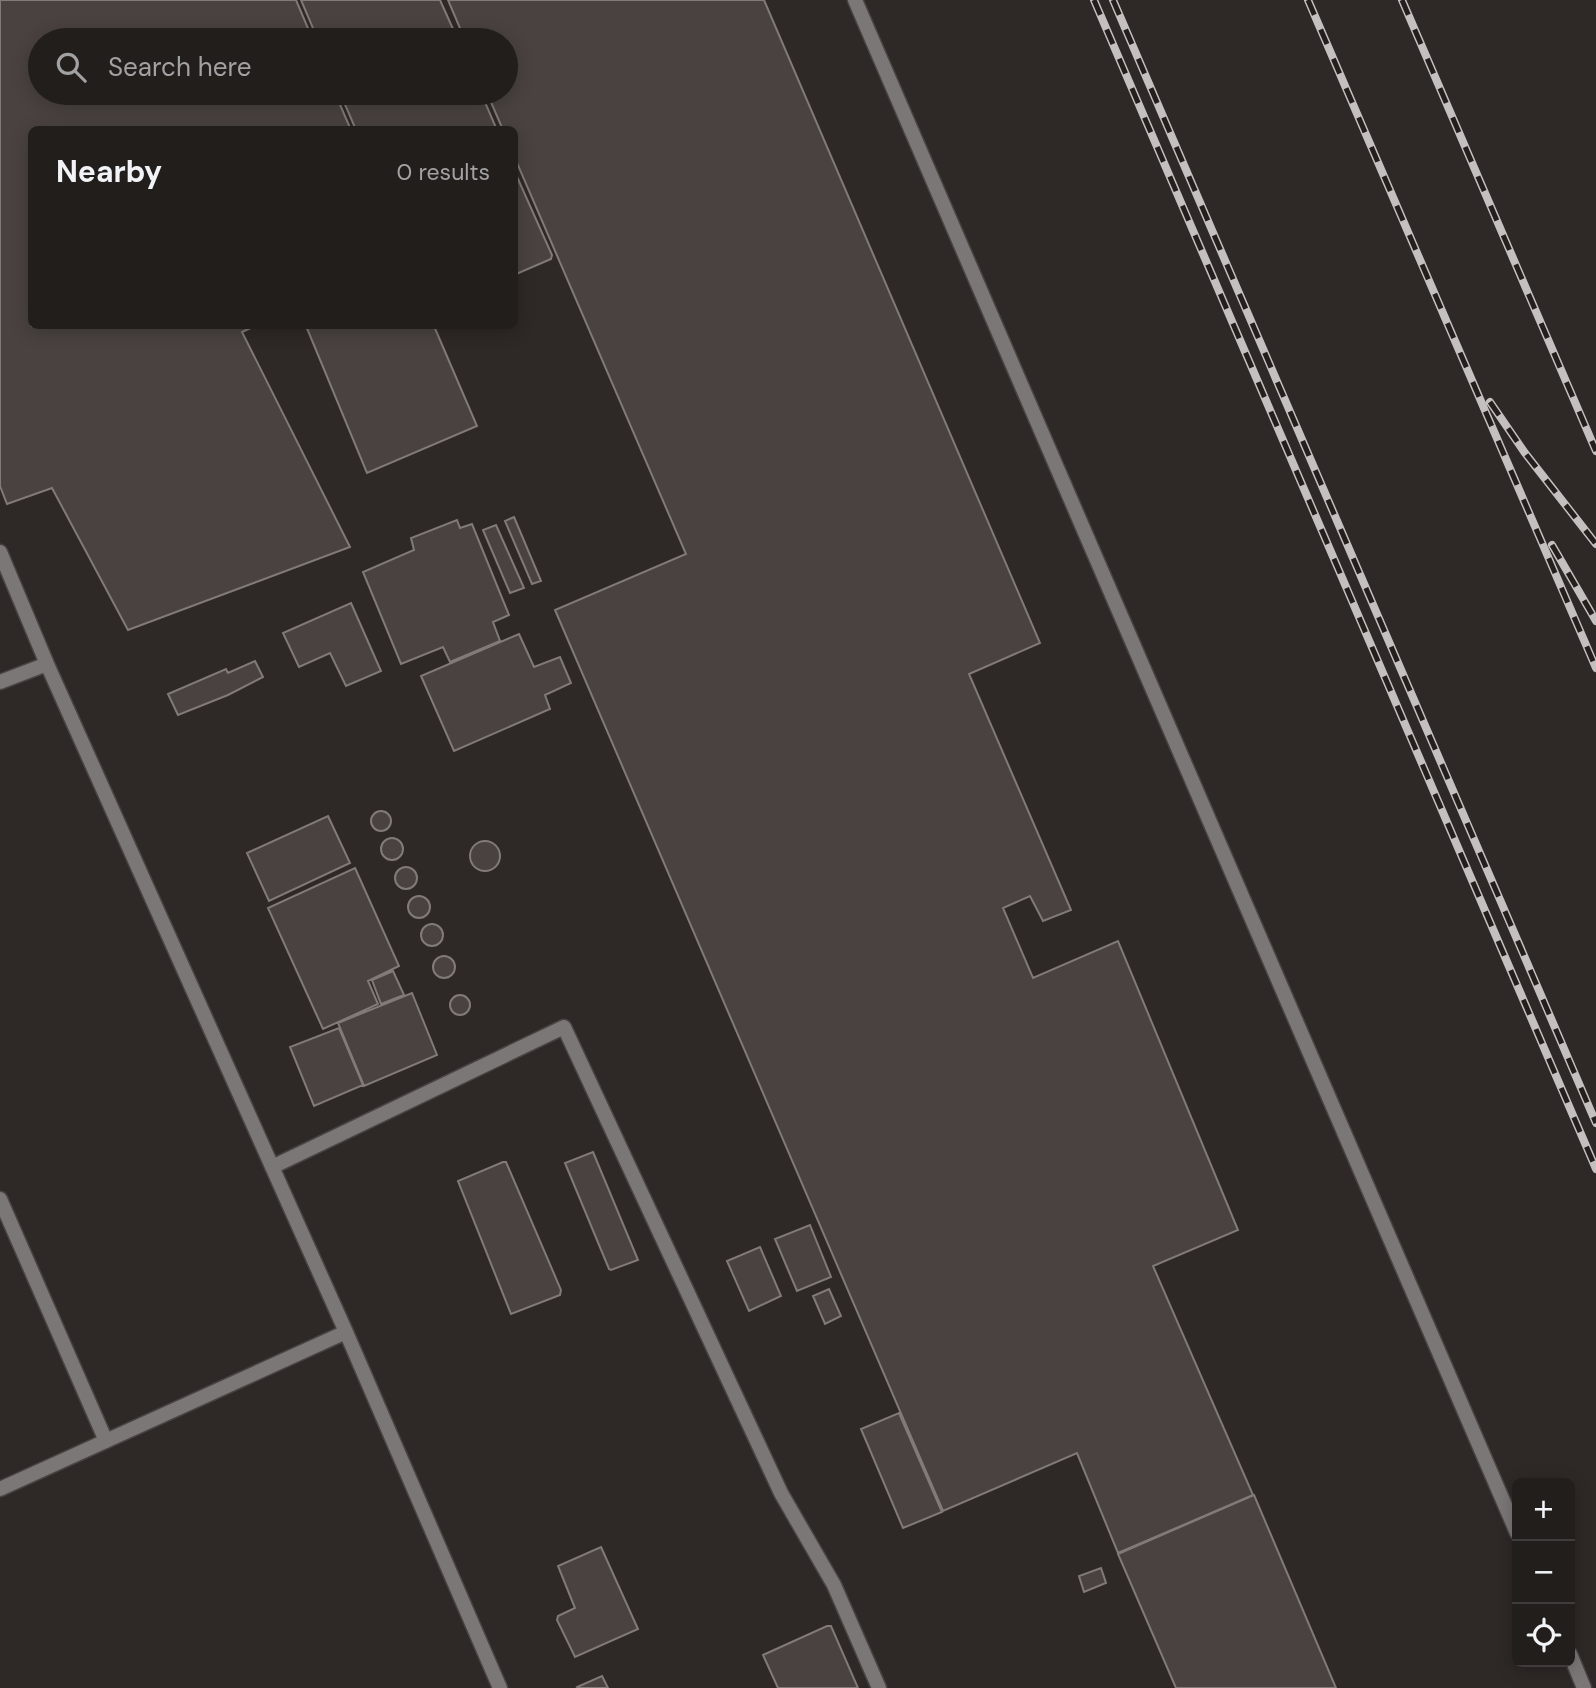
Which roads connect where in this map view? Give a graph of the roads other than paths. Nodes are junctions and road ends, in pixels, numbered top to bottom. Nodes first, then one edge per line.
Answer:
1 (855, 0) edge
2 (0, 552) edge
3 (47, 664) junction
4 (0, 682) edge
5 (272, 1167) junction
6 (0, 1199) edge
7 (346, 1332) junction
8 (106, 1441) junction
9 (0, 1489) edge
10 (1512, 1521) edge
11 (1575, 1666) edge
12 (500, 1688) edge
13 (879, 1688) edge
14 (1584, 1688) edge

1 - 10 lane
2 - 3 lane
3 - 4 lane
3 - 5 lane
5 - 7 lane
5 - 13 lane
6 - 8 lane
7 - 8 lane
7 - 12 lane
8 - 9 lane
11 - 14 lane

